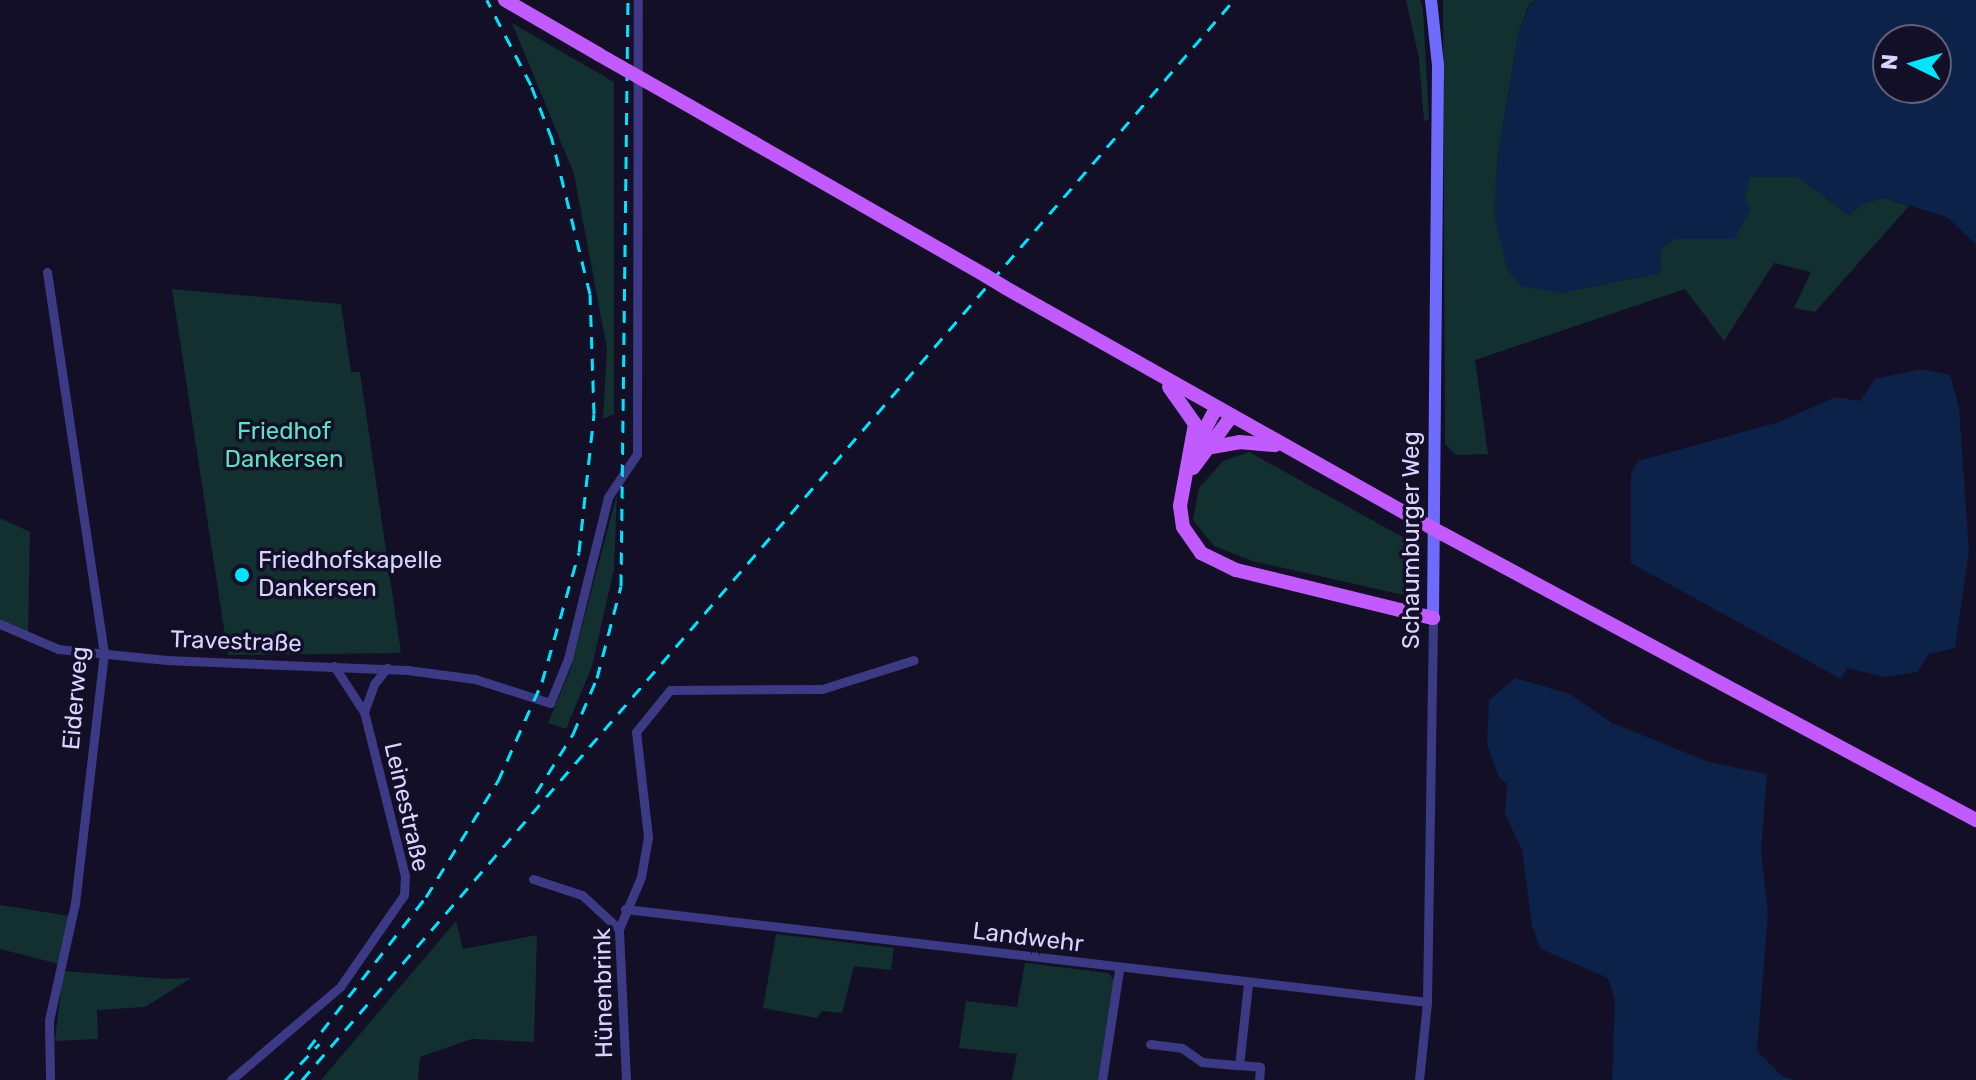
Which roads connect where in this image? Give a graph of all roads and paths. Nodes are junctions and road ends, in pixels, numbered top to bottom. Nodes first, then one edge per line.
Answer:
1 (505, 0) edge
2 (638, 0) edge
3 (1431, 0) edge
4 (47, 272) dead end
5 (1160, 379) junction
6 (1216, 409) junction
7 (1231, 417) junction
8 (1282, 445) junction
9 (1212, 447) junction
10 (1195, 449) junction
11 (1188, 475) junction
12 (1433, 618) junction
13 (0, 624) edge
14 (104, 653) junction
15 (914, 660) dead end
16 (334, 666) junction
17 (387, 668) junction
18 (364, 712) junction
19 (1976, 820) edge
20 (533, 879) dead end
21 (625, 909) junction
22 (619, 929) junction
23 (1119, 970) junction
24 (1248, 984) junction
25 (1427, 1002) junction
26 (1150, 1044) dead end
27 (1239, 1065) junction
28 (50, 1080) edge
29 (231, 1080) edge
30 (626, 1080) edge
31 (1102, 1080) edge
32 (1259, 1080) edge
33 (1419, 1080) edge

1 - 5 main road, bridge
2 - 17 street, Travestraße
3 - 12 street, Schaumburger Weg
4 - 14 street, Eiderweg
5 - 6 main road
5 - 10 main road
6 - 7 main road
6 - 10 main road
7 - 8 main road
7 - 9 main road
8 - 9 main road
8 - 19 main road, bridge
9 - 11 main road
10 - 11 main road
11 - 12 main road
12 - 25 street, Schaumburger Weg
13 - 14 street, Travestraße
14 - 16 street, Travestraße
14 - 28 street, Eiderweg
15 - 21 street, Hünenbrink
16 - 17 street, Travestraße
16 - 18 street, Leinestraße
17 - 18 street
18 - 29 street, Leinestraße
20 - 22 street
21 - 22 street, Hünenbrink
21 - 23 street, Landwehr
22 - 30 street, Hünenbrink
23 - 24 street, Landwehr
23 - 31 street
24 - 25 street, Landwehr
24 - 27 street
25 - 33 street, Schaumburger Weg
26 - 27 street
27 - 32 street

